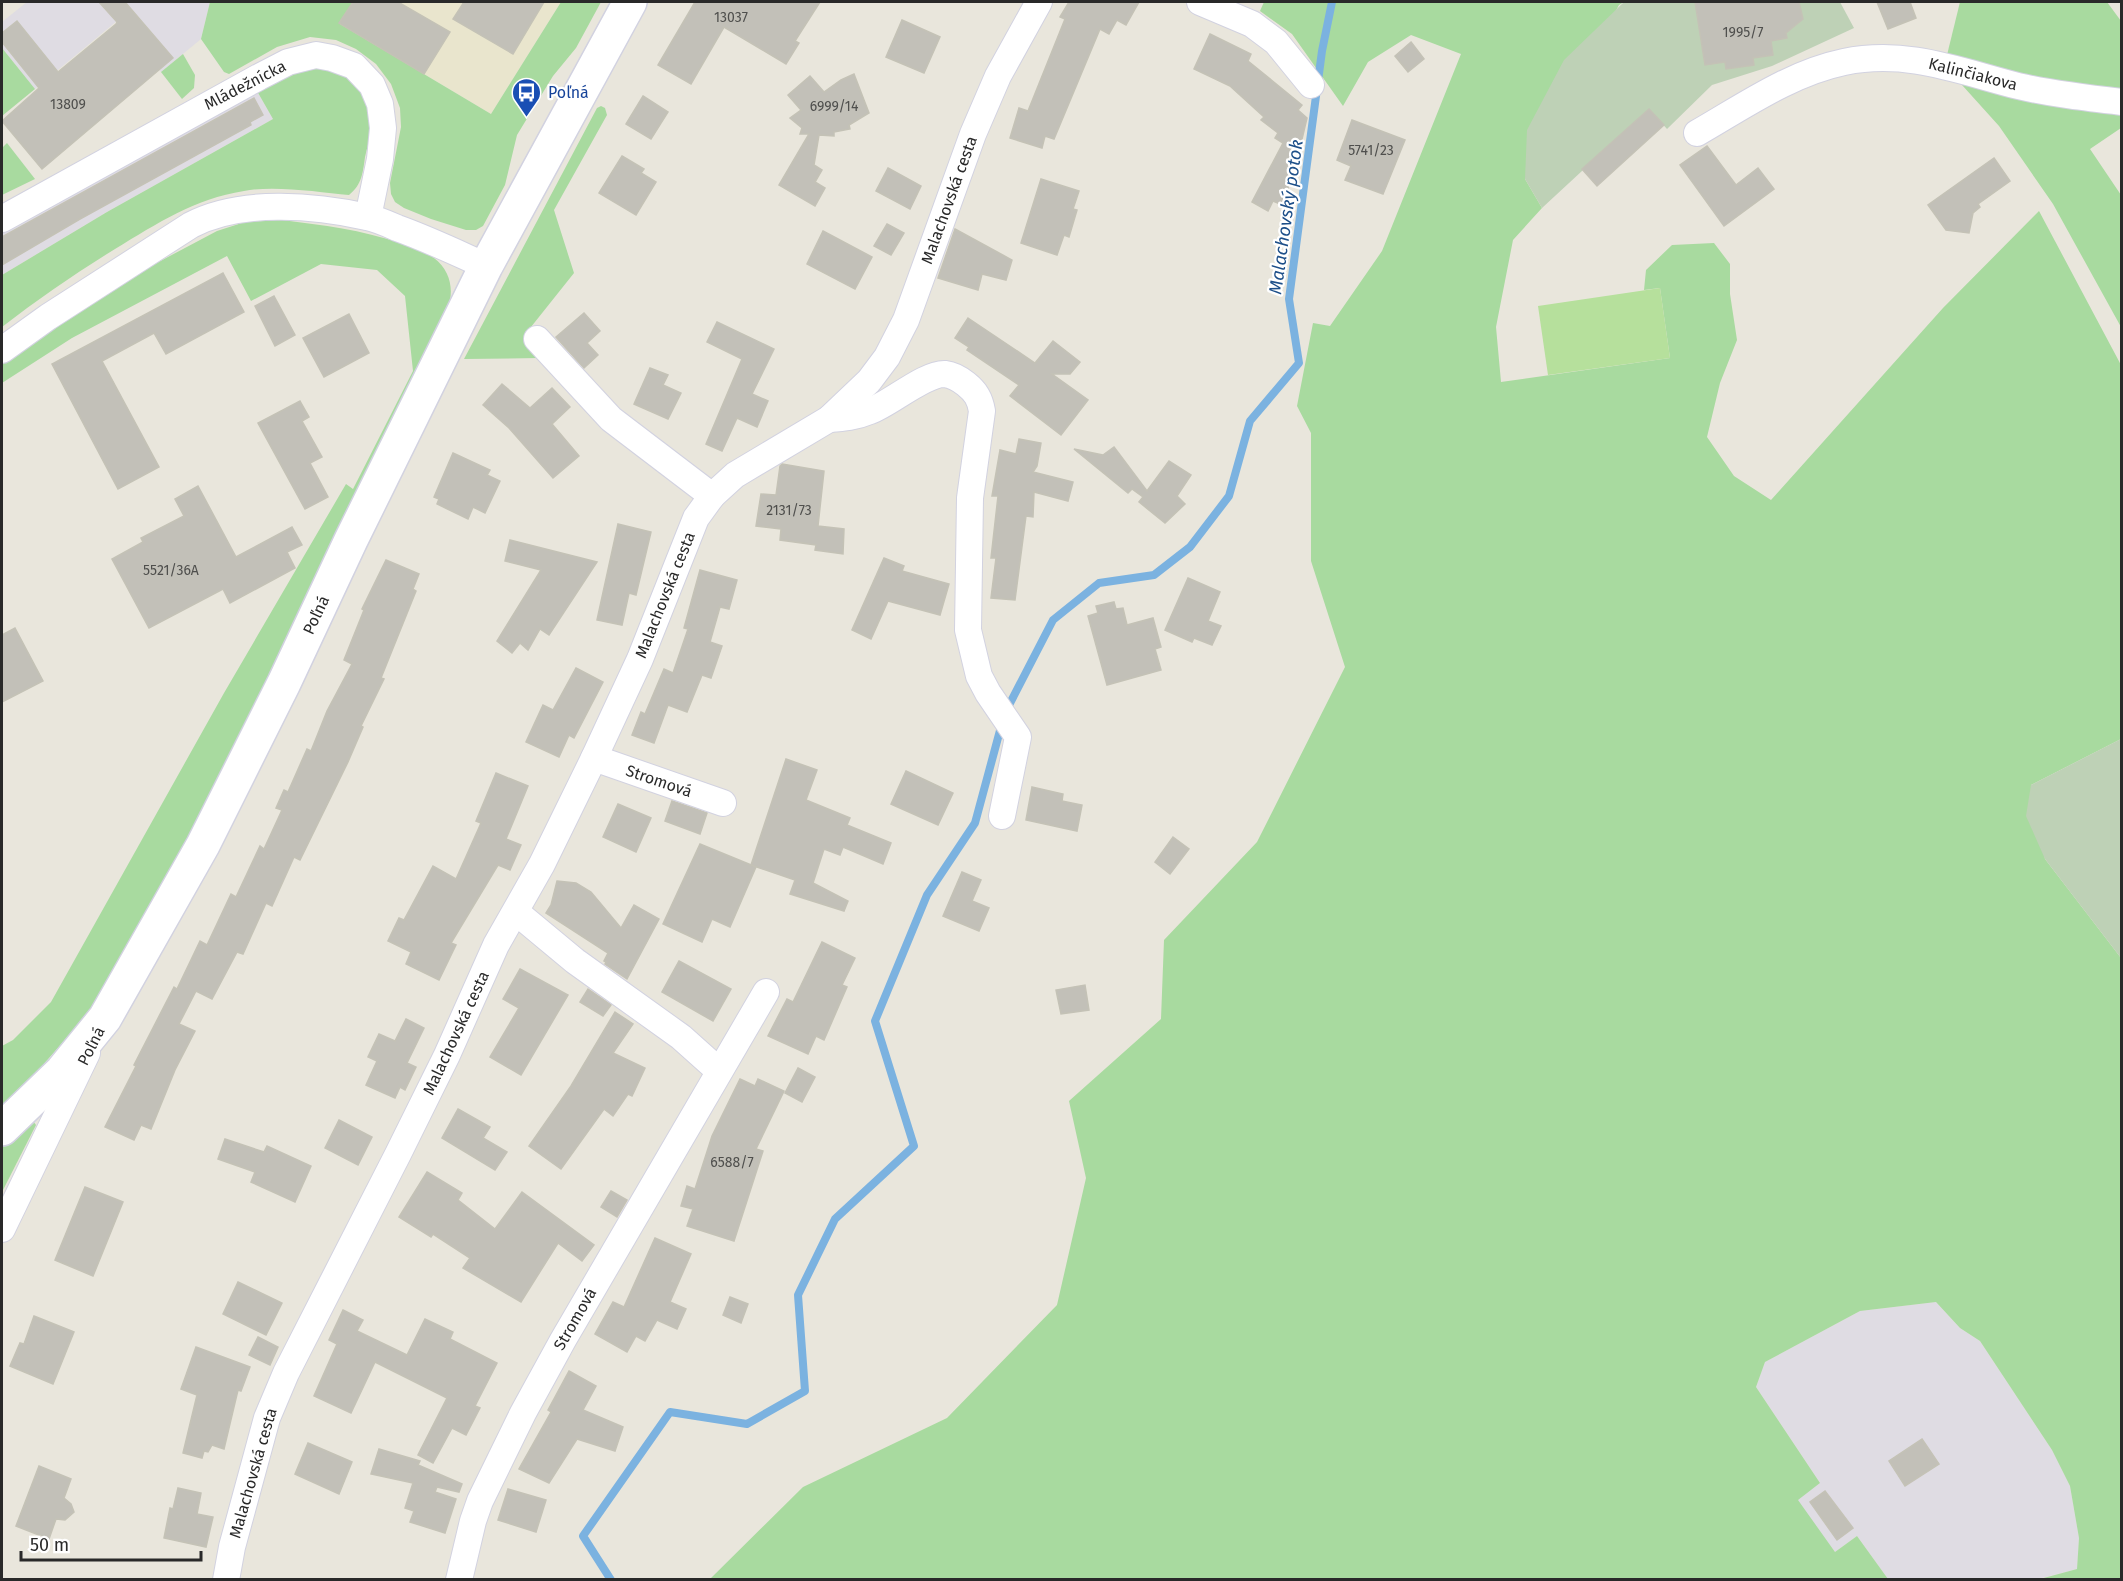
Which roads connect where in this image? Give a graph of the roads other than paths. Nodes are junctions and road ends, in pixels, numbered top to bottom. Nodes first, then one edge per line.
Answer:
1 (630, 2) edge
2 (1040, 2) edge
3 (1200, 2) edge
4 (1311, 85) dead end
5 (2121, 102) edge
6 (1697, 133) dead end
7 (368, 217) junction
8 (2, 219) edge
9 (486, 266) junction
10 (537, 339) dead end
11 (2, 350) edge
12 (829, 419) junction
13 (712, 496) junction
14 (594, 758) junction
15 (723, 803) dead end
16 (1002, 816) dead end
17 (516, 912) junction
18 (765, 992) dead end
19 (105, 1018) junction
20 (719, 1071) junction
21 (2, 1129) edge
22 (2, 1229) edge
23 (226, 1580) edge
24 (459, 1580) edge

1 - 9 street, Poľná
2 - 12 street, Malachovská cesta
3 - 4 street
5 - 6 street, Kalinčiakova
7 - 8 street, Mládežnícka
7 - 9 street
7 - 11 street
9 - 19 street, Poľná
10 - 13 street
12 - 13 street, Malachovská cesta
12 - 16 street, Malachovská cesta
13 - 14 street, Malachovská cesta
14 - 15 street, Stromová
14 - 17 street, Malachovská cesta
17 - 20 street
17 - 23 street, Malachovská cesta
18 - 20 street, Stromová
19 - 21 street
19 - 22 street, Poľná
20 - 24 street, Stromová

